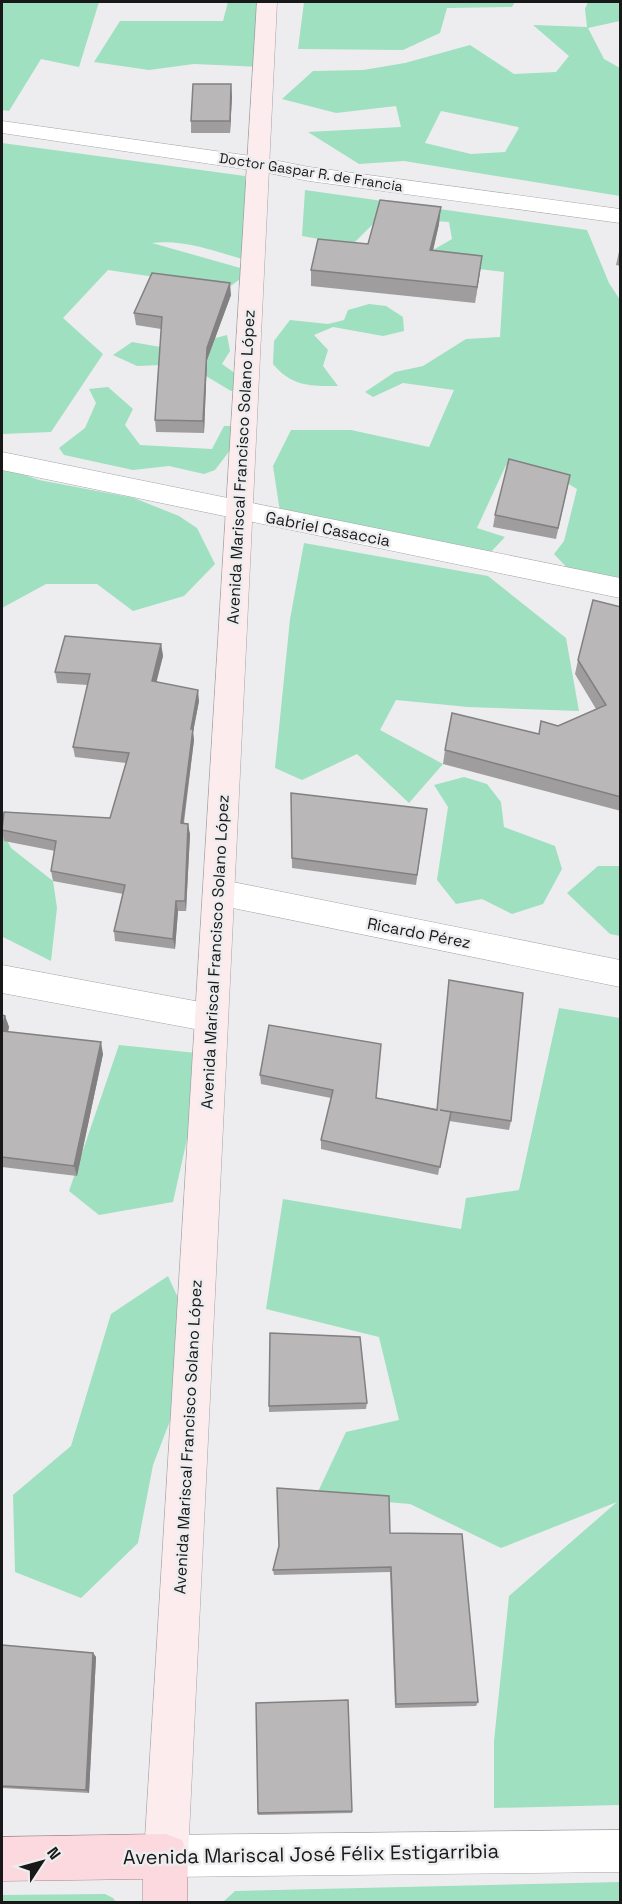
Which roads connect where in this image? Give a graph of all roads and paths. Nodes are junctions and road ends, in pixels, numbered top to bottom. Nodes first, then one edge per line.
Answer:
1 (267, 2) edge
2 (2, 127) edge
3 (258, 164) junction
4 (621, 216) edge
5 (2, 461) edge
6 (239, 511) junction
7 (621, 588) edge
8 (218, 892) junction
9 (621, 974) edge
10 (2, 979) edge
11 (211, 1018) junction
12 (621, 1851) edge
13 (166, 1856) junction
14 (2, 1859) edge
15 (165, 1902) edge

1 - 3 street, Avenida Mariscal Francisco Solano López
2 - 3 street, Doctor Gaspar R. de Francia
3 - 4 street, Doctor Gaspar R. de Francia
3 - 6 street, Avenida Mariscal Francisco Solano López
5 - 6 street, Gabriel Casaccia
6 - 7 street, Gabriel Casaccia
6 - 8 street, Avenida Mariscal Francisco Solano López
8 - 9 street, Ricardo Pérez
8 - 11 street, Avenida Mariscal Francisco Solano López
10 - 11 street
11 - 13 street, Avenida Mariscal Francisco Solano López
12 - 13 street, Avenida Mariscal José Félix Estigarribia
13 - 14 main road, Avenida Mariscal José Félix Estigarribia
13 - 15 main road, Avenida Mariscal Francisco Solano López

